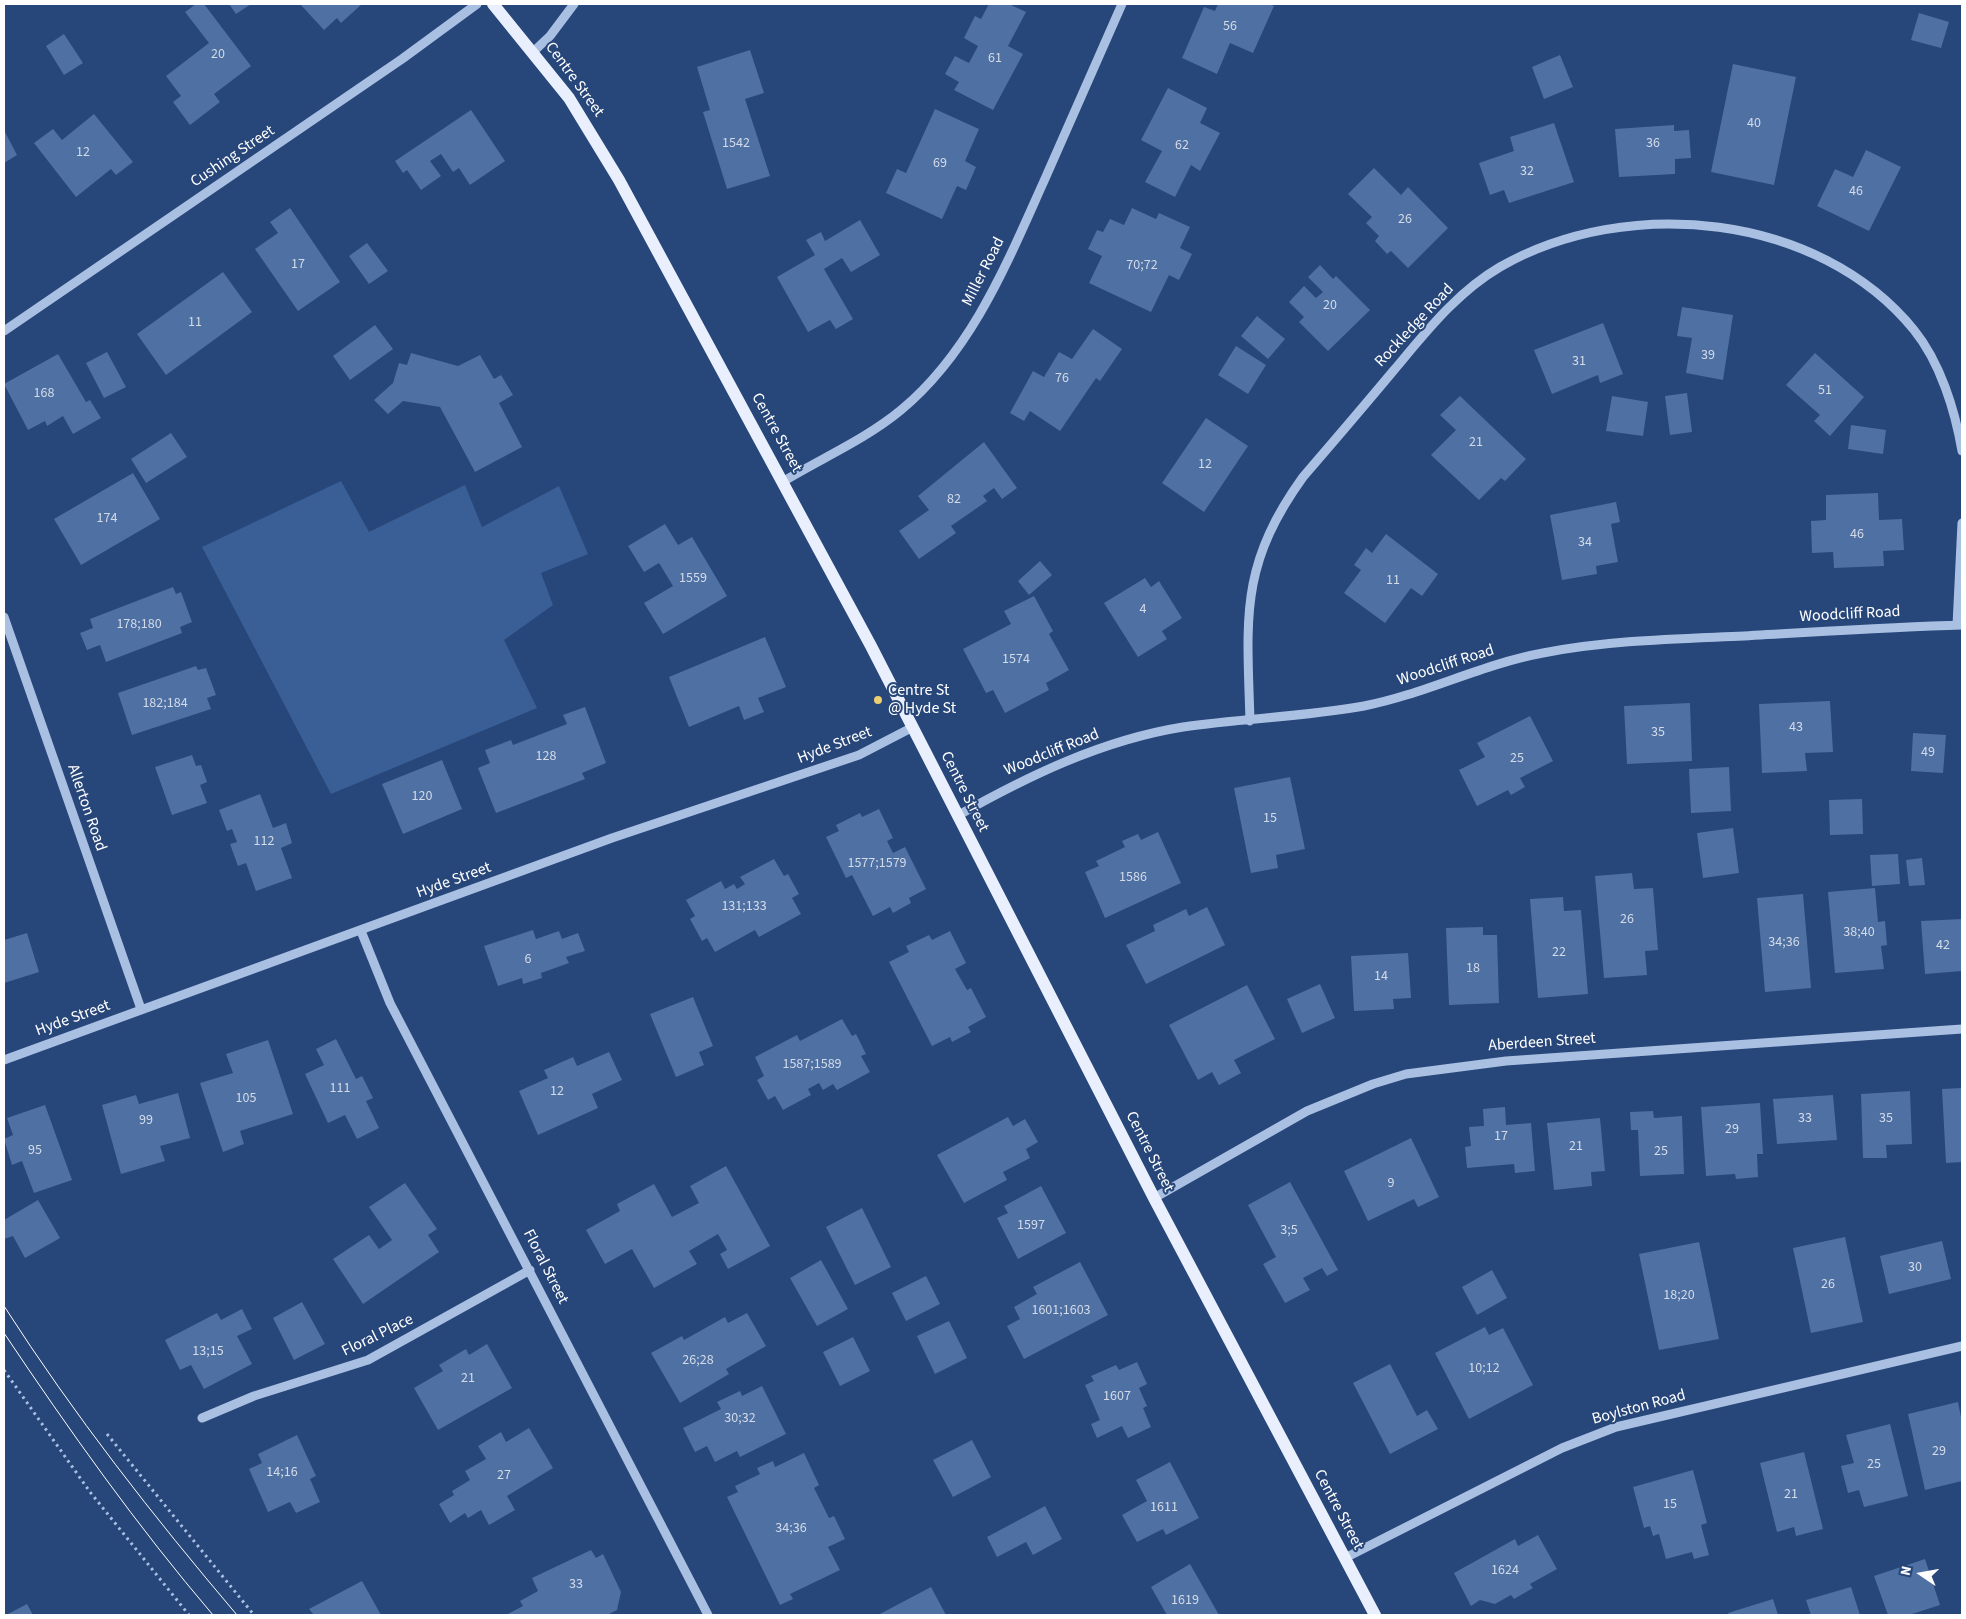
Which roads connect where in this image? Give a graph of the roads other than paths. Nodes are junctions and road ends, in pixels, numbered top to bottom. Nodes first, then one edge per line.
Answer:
1 (477, 4) edge
2 (493, 4) edge
3 (574, 4) edge
4 (1122, 4) edge
5 (533, 52) junction
6 (4, 331) edge
7 (1962, 451) edge
8 (784, 481) junction
9 (1962, 523) edge
10 (4, 617) edge
11 (1959, 625) edge
12 (1250, 721) junction
13 (913, 727) junction
14 (957, 816) junction
15 (360, 931) junction
16 (141, 1009) junction
17 (1962, 1028) edge
18 (4, 1060) edge
19 (1154, 1198) junction
20 (530, 1270) junction
21 (1962, 1346) edge
22 (202, 1418) dead end
23 (1345, 1558) junction
24 (708, 1615) edge
25 (1375, 1615) edge

1 - 6 street, Cushing Street
2 - 5 main road, Centre Street
3 - 5 street
4 - 8 street, Miller Road
5 - 8 main road, Centre Street
7 - 12 street, Rockledge Road
8 - 13 main road, Centre Street
9 - 11 street
10 - 16 street, Allerton Road
11 - 12 street, Woodcliff Road
12 - 14 street, Woodcliff Road
13 - 14 main road, Centre Street
13 - 15 street, Hyde Street
14 - 19 main road, Centre Street
15 - 16 street, Hyde Street
15 - 20 street, Floral Street
16 - 18 street, Hyde Street
17 - 19 street, Aberdeen Street
19 - 23 main road, Centre Street
20 - 22 street, Floral Place
20 - 24 street, Floral Street
21 - 23 street, Boylston Road
23 - 25 main road, Centre Street

